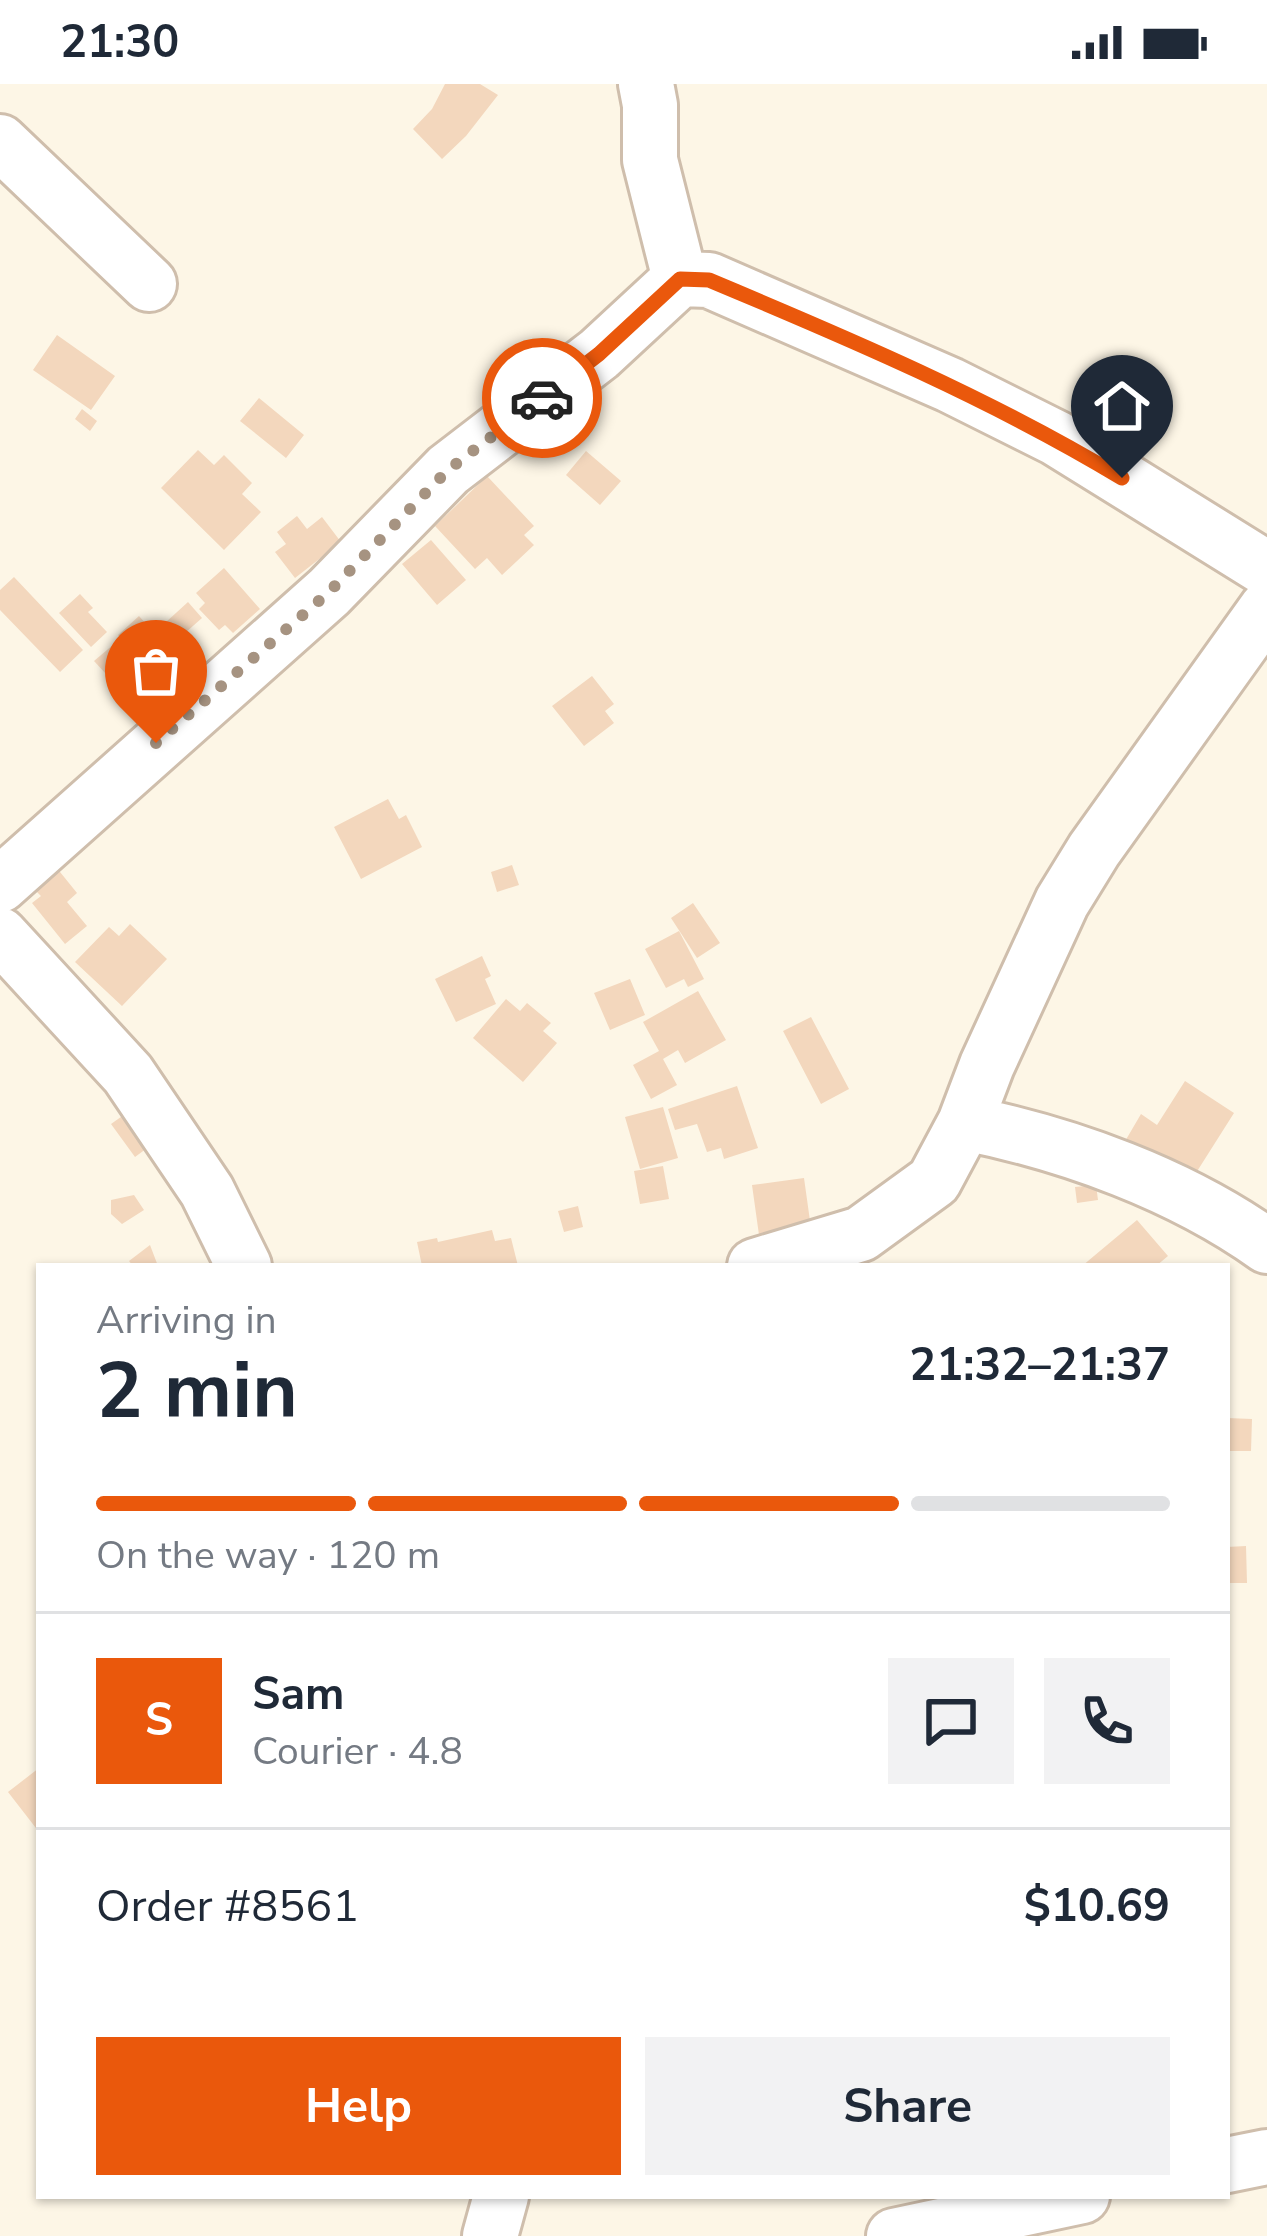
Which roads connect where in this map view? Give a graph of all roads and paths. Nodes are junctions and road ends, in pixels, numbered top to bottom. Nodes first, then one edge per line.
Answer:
1 (646, 84) edge
2 (0, 142) edge
3 (680, 279) junction
4 (149, 284) dead end
5 (1267, 568) edge
6 (1267, 608) edge
7 (0, 885) edge
8 (0, 934) edge
9 (965, 1124) junction
10 (1267, 1246) edge
11 (243, 1263) edge
12 (765, 1263) edge
13 (1267, 2157) edge
14 (1230, 2164) edge
15 (500, 2199) edge
16 (1068, 2199) edge
17 (490, 2236) edge
18 (894, 2236) edge

1 - 3 street
2 - 4 street
3 - 5 street
3 - 7 street
6 - 9 street
8 - 11 street
9 - 10 street
9 - 12 street
13 - 14 street
15 - 17 street
16 - 18 street

